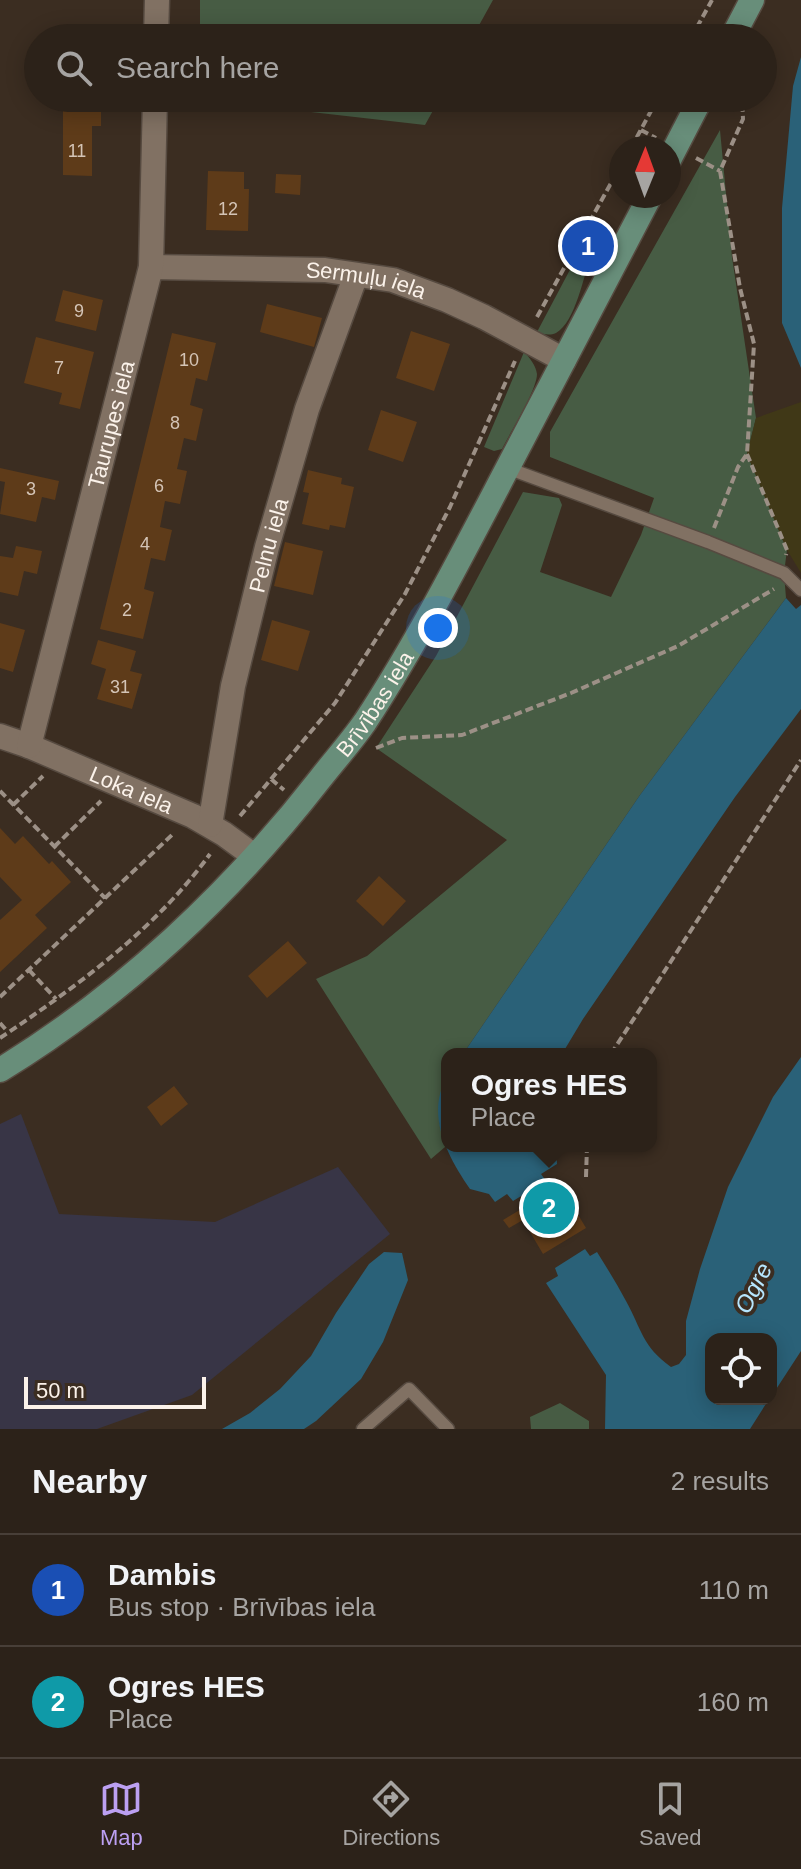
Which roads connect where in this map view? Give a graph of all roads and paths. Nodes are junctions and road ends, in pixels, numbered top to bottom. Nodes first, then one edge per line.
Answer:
1 (157, 0) edge
2 (712, 0) edge
3 (752, 0) edge
4 (156, 24) edge
5 (699, 24) edge
6 (739, 24) edge
7 (155, 112) edge
8 (650, 112) edge
9 (694, 112) edge
10 (743, 112) edge
11 (637, 136) edge
12 (681, 137) edge
13 (609, 187) edge
14 (644, 208) edge
15 (151, 267) junction
16 (356, 275) junction
17 (524, 339) junction
18 (564, 360) junction
19 (747, 454) junction
20 (507, 468) junction
21 (711, 535) dead end
22 (784, 573) junction
23 (801, 590) edge
24 (385, 735) dead end
25 (0, 736) edge
26 (29, 746) junction
27 (61, 759) junction
28 (801, 760) edge
29 (119, 784) junction
30 (0, 791) edge
31 (13, 805) junction
32 (209, 825) junction
33 (54, 847) junction
34 (254, 856) junction
35 (105, 898) junction
36 (29, 970) junction
37 (0, 997) edge
38 (56, 999) junction
39 (0, 1023) edge
40 (8, 1032) junction
41 (0, 1038) edge
42 (615, 1048) edge
43 (0, 1070) edge
44 (587, 1152) edge
45 (586, 1177) dead end
46 (363, 1429) edge
47 (448, 1429) edge

1 - 4 street
2 - 5 path
3 - 6 main road
7 - 15 street, Taurupes iela
8 - 11 path
9 - 12 main road
10 - 19 path
13 - 17 path
14 - 18 main road, Brīvības iela
15 - 16 street, Sermuļu iela
15 - 26 street, Taurupes iela
16 - 17 street, Sermuļu iela
16 - 32 street, Pelnu iela
17 - 18 street, Sermuļu iela
17 - 32 path
18 - 20 main road, Brīvības iela
19 - 21 path
19 - 22 path
20 - 22 lane
20 - 34 main road, Brīvības iela
22 - 23 lane
22 - 24 path
25 - 26 street, Loka iela
26 - 27 street, Loka iela
27 - 29 street, Loka iela
27 - 31 path
28 - 42 path
29 - 32 street, Loka iela
29 - 33 path
30 - 31 path
31 - 33 path
32 - 34 street, Loka iela
32 - 35 path
32 - 38 path
33 - 35 path
34 - 43 main road, Brīvības iela
35 - 36 path
36 - 37 path
36 - 38 path
38 - 40 path
39 - 40 path
40 - 41 path
44 - 45 path
46 - 47 lane

